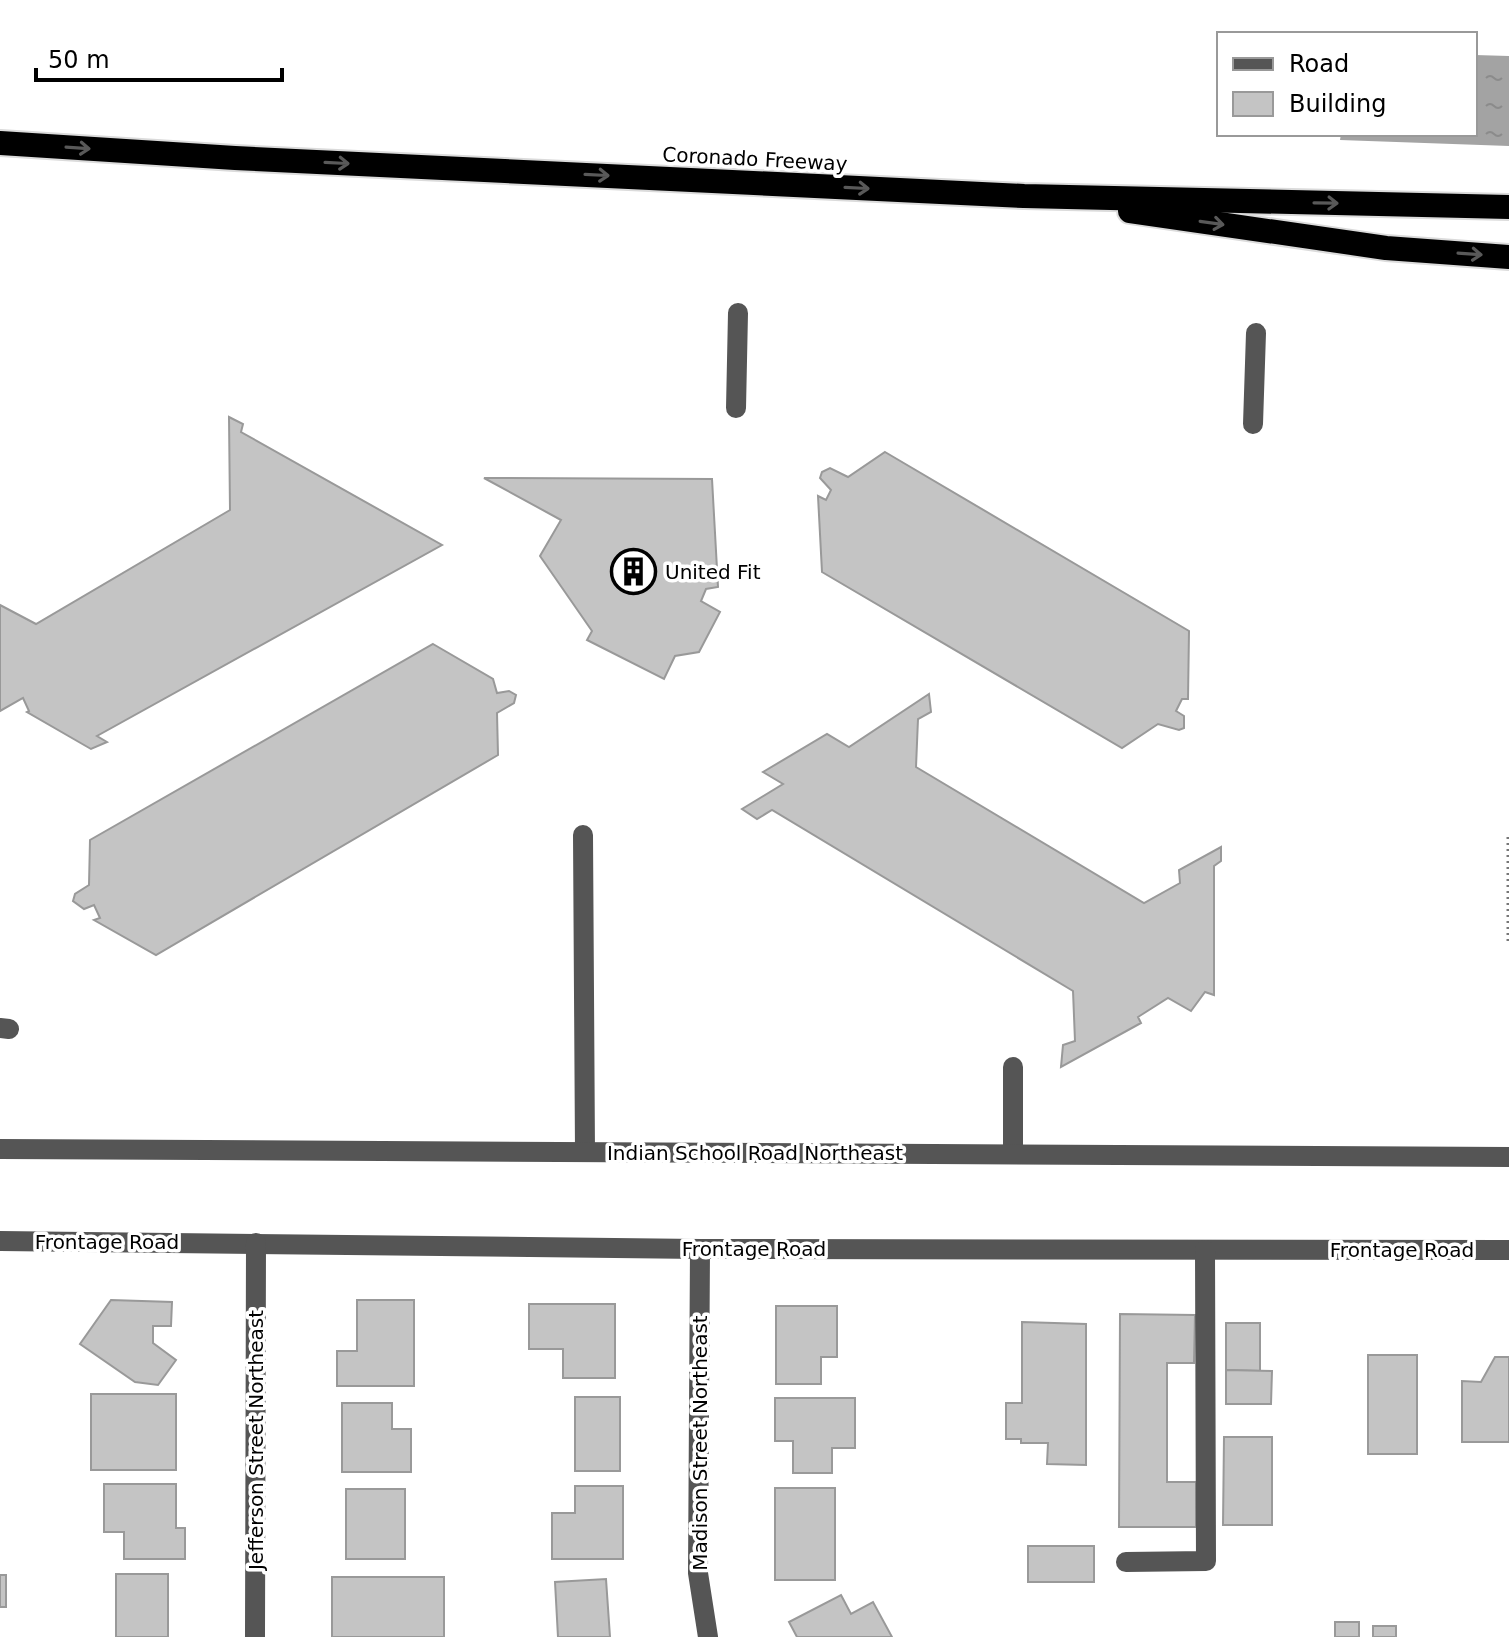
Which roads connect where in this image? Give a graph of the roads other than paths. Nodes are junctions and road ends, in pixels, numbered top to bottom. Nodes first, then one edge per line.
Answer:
1 (0, 143) edge
2 (1024, 196) junction
3 (1509, 207) edge
4 (1509, 257) edge
5 (738, 313) dead end
6 (1256, 333) dead end
7 (736, 408) dead end
8 (1253, 424) dead end
9 (583, 835) dead end
10 (1013, 1067) dead end
11 (0, 1149) edge
12 (585, 1152) junction
13 (1013, 1154) junction
14 (1509, 1157) edge
15 (0, 1241) edge
16 (256, 1243) junction
17 (700, 1249) junction
18 (1205, 1250) junction
19 (1509, 1250) edge
20 (1126, 1562) dead end
21 (255, 1637) edge
22 (708, 1637) edge

1 -> 2 highway, Coronado Freeway
2 -> 3 highway, Coronado Freeway
2 -> 4 highway
5 - 7 street
6 - 8 street
9 - 12 street
10 - 13 street
11 - 12 street, Indian School Road Northeast
12 - 13 street, Indian School Road Northeast
13 - 14 street, Indian School Road Northeast
15 - 16 street, Frontage Road
16 - 17 street, Frontage Road
16 - 21 street, Jefferson Street Northeast
17 - 18 street, Frontage Road
17 - 22 street, Madison Street Northeast
18 - 19 street, Frontage Road
18 - 20 street

